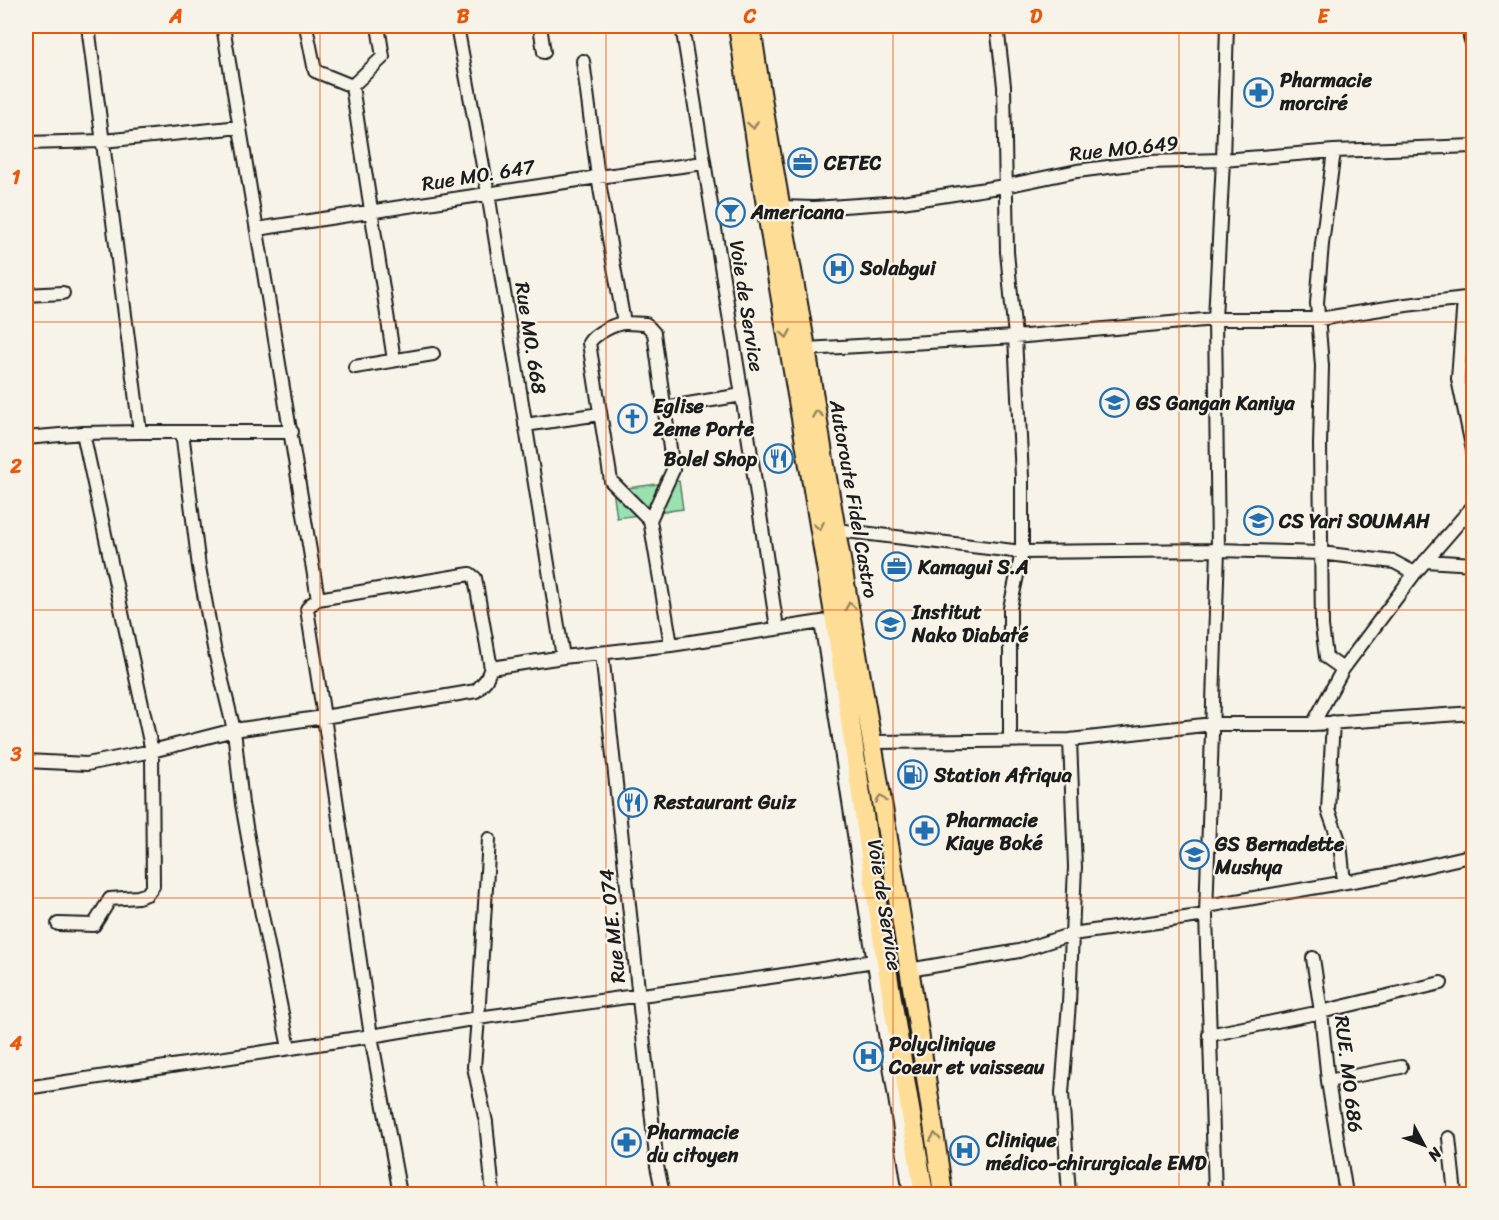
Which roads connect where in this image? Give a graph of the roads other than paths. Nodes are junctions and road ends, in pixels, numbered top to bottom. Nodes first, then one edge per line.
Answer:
1 (88, 26) edge
2 (223, 26) edge
3 (306, 26) edge
4 (378, 26) edge
5 (457, 26) edge
6 (540, 26) edge
7 (682, 26) edge
8 (738, 26) edge
9 (752, 26) edge
10 (997, 26) edge
11 (1227, 26) edge
12 (1470, 26) edge
13 (1473, 50) edge
14 (544, 52) dead end
15 (583, 61) dead end
16 (352, 86) junction
17 (240, 127) junction
18 (104, 141) junction
19 (26, 143) edge
20 (1473, 146) edge
21 (1334, 151) junction
22 (1223, 160) junction
23 (704, 164) junction
24 (598, 177) junction
25 (1005, 186) junction
26 (488, 194) junction
27 (780, 207) junction
28 (371, 212) junction
29 (257, 229) junction
30 (63, 293) dead end
31 (26, 295) edge
32 (1471, 296) edge
33 (1319, 318) junction
34 (1215, 319) junction
35 (624, 323) junction
36 (1015, 337) junction
37 (806, 349) junction
38 (433, 354) dead end
39 (394, 360) junction
40 (355, 367) dead end
41 (742, 395) junction
42 (664, 408) junction
43 (600, 414) junction
44 (525, 425) junction
45 (140, 432) junction
46 (182, 432) junction
47 (292, 432) junction
48 (83, 433) junction
49 (26, 438) edge
50 (1473, 455) edge
51 (1473, 505) edge
52 (650, 520) junction
53 (837, 530) junction
54 (1218, 550) junction
55 (1022, 552) junction
56 (1321, 553) junction
57 (1425, 561) junction
58 (1473, 564) edge
59 (1415, 573) junction
60 (318, 599) junction
61 (828, 621) junction
62 (777, 628) junction
63 (671, 645) junction
64 (602, 653) junction
65 (562, 657) junction
66 (490, 668) junction
67 (1343, 669) junction
68 (1473, 713) edge
69 (324, 717) junction
70 (1333, 722) junction
71 (1213, 724) junction
72 (1313, 724) junction
73 (234, 730) junction
74 (1010, 740) junction
75 (1070, 740) junction
76 (873, 742) junction
77 (152, 751) junction
78 (26, 761) edge
79 (489, 839) dead end
80 (1473, 855) edge
81 (868, 882) junction
82 (1344, 882) junction
83 (1207, 910) junction
84 (58, 924) dead end
85 (1072, 934) junction
86 (1313, 958) dead end
87 (874, 961) junction
88 (909, 970) junction
89 (1441, 983) dead end
90 (639, 995) junction
91 (1321, 1012) junction
92 (478, 1018) junction
93 (1209, 1035) junction
94 (371, 1036) junction
95 (290, 1048) junction
96 (1401, 1067) dead end
97 (1328, 1081) junction
98 (26, 1088) edge
99 (902, 1104) junction
100 (1449, 1138) dead end
101 (917, 1191) edge
102 (400, 1194) edge
103 (493, 1194) edge
104 (663, 1194) edge
105 (943, 1194) edge
106 (1069, 1194) edge
107 (1215, 1194) edge
108 (1346, 1194) edge
109 (1455, 1194) edge

1 - 18 street
2 - 17 street
3 - 16 street
4 - 16 street
5 - 26 street, Rue MO. 668
6 - 14 street
7 - 23 street, Voie de Service
8 -> 61 highway, Autoroute Fidel Castro
9 - 27 highway, Autoroute Fidel Castro
10 - 25 street
11 - 22 street
12 - 13 street
15 - 24 street
16 - 28 street
17 - 18 street
17 - 29 street
18 - 19 street
18 - 45 street
20 - 21 street, Rue MO.649
21 - 22 street, Rue MO.649
21 - 33 street
22 - 25 street, Rue MO.649
22 - 34 street
23 - 24 street, Rue MO. 647
23 - 41 street, Voie de Service
24 - 26 street, Rue MO. 647
24 - 35 street
25 - 27 street, Rue MO.649
25 - 36 street
26 - 28 street, Rue MO. 647
26 - 44 street, Rue MO. 668
27 - 37 highway, Autoroute Fidel Castro
28 - 29 street, Rue MO. 647
28 - 39 street
29 - 47 street
30 - 31 street
32 - 33 street
32 - 50 street
33 - 34 street
33 - 56 street
34 - 36 street
34 - 54 street
35 - 42 street
35 - 43 street
36 - 37 street
36 - 55 street
53 -> 37 highway, Autoroute Fidel Castro
38 - 39 street
39 - 40 street
41 - 42 street
41 - 62 street, Voie de Service
42 - 52 street
43 - 44 street
43 - 52 street
44 - 65 street, Rue MO. 668
45 - 46 street
45 - 48 street
46 - 47 street
46 - 73 street
47 - 60 street
48 - 49 street
48 - 77 street
51 - 57 street
52 - 63 street
53 - 55 street
76 -> 53 highway, Autoroute Fidel Castro
54 - 55 street
54 - 56 street
54 - 71 street
55 - 74 street
56 - 59 street
56 - 67 street
57 - 58 street
57 - 59 street
59 - 67 street
60 - 66 street
60 - 69 street
61 - 62 street
61 - 81 highway, Autoroute Fidel Castro
62 - 63 street
63 - 64 street
64 - 65 street
64 - 90 street, Rue ME. 074
65 - 66 street
66 - 69 street
67 - 72 street
68 - 70 street
69 - 73 street
69 - 94 street
70 - 72 street
70 - 82 street
71 - 72 street
71 - 75 street
71 - 83 street
73 - 77 street
73 - 95 street
74 - 75 street
74 - 76 street
75 - 85 street
88 -> 76 highway, Autoroute Fidel Castro
77 - 78 street
77 - 84 street
79 - 92 street
80 - 82 street
81 - 87 street, Voie de Service
81 - 99 highway, Autoroute Fidel Castro
82 - 83 street
83 - 85 street
83 - 93 street
85 - 88 street
85 - 106 street
86 - 91 street, RUE. MO 686
87 - 90 street
87 - 99 street, Voie de Service
105 -> 88 highway, Autoroute Fidel Castro
89 - 91 street
90 - 92 street
90 - 104 street, Rue ME. 074
91 - 93 street
91 - 97 street, RUE. MO 686
92 - 94 street
92 - 103 street
93 - 107 street
94 - 95 street
94 - 102 street
95 - 98 street
96 - 97 street
97 - 108 street, RUE. MO 686
99 - 101 highway, Autoroute Fidel Castro
100 - 109 street

